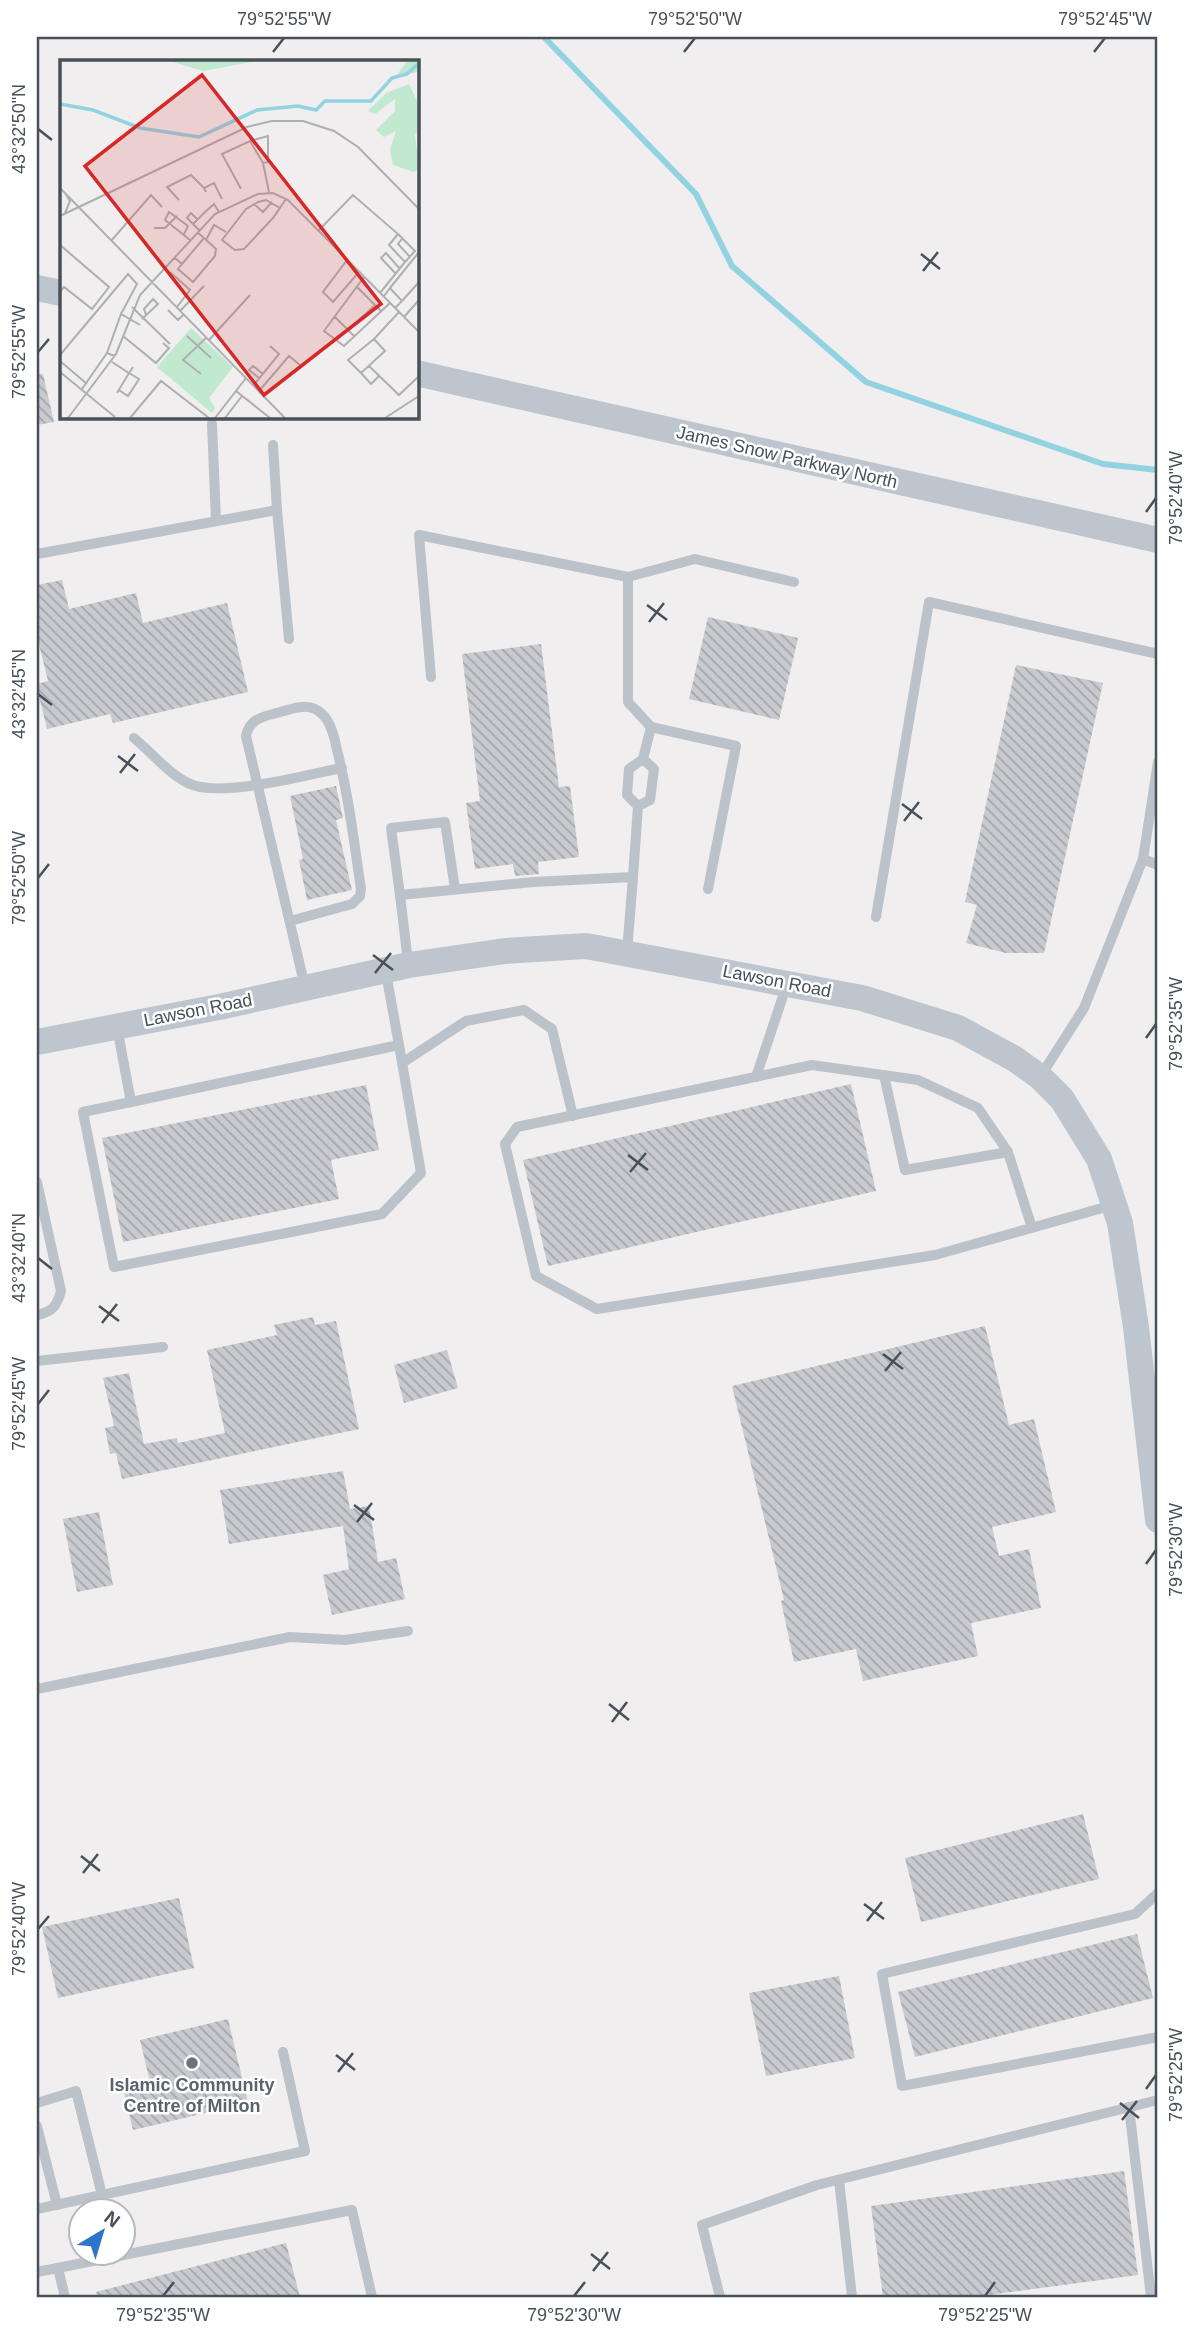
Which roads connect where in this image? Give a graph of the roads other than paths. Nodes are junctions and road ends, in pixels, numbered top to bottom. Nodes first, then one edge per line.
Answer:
1 (37, 288) edge
2 (60, 293) edge
3 (418, 373) edge
4 (212, 424) dead end
5 (273, 445) dead end
6 (277, 510) junction
7 (216, 521) junction
8 (1158, 540) edge
9 (37, 554) edge
10 (628, 577) junction
11 (794, 582) dead end
12 (289, 639) dead end
13 (1158, 654) edge
14 (430, 677) dead end
15 (651, 727) junction
16 (134, 737) dead end
17 (643, 760) junction
18 (1158, 762) edge
19 (342, 768) junction
20 (258, 784) junction
21 (638, 806) junction
22 (1143, 859) junction
23 (1158, 865) edge
24 (633, 877) junction
25 (455, 889) junction
26 (708, 889) dead end
27 (400, 895) junction
28 (876, 917) dead end
29 (290, 921) junction
30 (627, 953) junction
31 (397, 968) junction
32 (787, 983) junction
33 (305, 988) junction
34 (117, 1027) junction
35 (399, 1045) junction
36 (41, 1046) edge
37 (402, 1063) junction
38 (884, 1075) junction
39 (756, 1077) junction
40 (1040, 1077) junction
41 (131, 1102) junction
42 (573, 1116) junction
43 (1008, 1152) junction
44 (37, 1182) edge
45 (1114, 1204) junction
46 (1032, 1228) junction
47 (37, 1315) edge
48 (163, 1347) dead end
49 (37, 1361) edge
50 (1158, 1520) edge
51 (408, 1631) dead end
52 (37, 1689) edge
53 (1158, 1893) edge
54 (1158, 2036) edge
55 (283, 2052) dead end
56 (1158, 2100) edge
57 (37, 2103) edge
58 (1129, 2107) junction
59 (37, 2126) edge
60 (839, 2180) junction
61 (102, 2195) junction
62 (57, 2205) junction
63 (37, 2209) edge
64 (58, 2268) junction
65 (37, 2272) edge
66 (65, 2297) edge
67 (372, 2297) edge
68 (720, 2297) edge
69 (852, 2297) edge
70 (1151, 2297) edge

1 - 2 street
3 - 8 street, James Snow Parkway North
4 - 7 lane
5 - 6 lane
6 - 7 lane
6 - 12 lane
7 - 9 lane
10 - 11 lane
10 - 14 lane
10 - 15 lane
13 - 28 lane
15 - 17 lane
15 - 26 lane
16 - 20 lane
17 - 21 lane
17 - 21 lane
18 - 22 lane
19 - 20 lane
19 - 20 lane
19 - 29 lane
20 - 29 lane
21 - 24 lane
22 - 23 lane
22 - 40 lane
24 - 25 lane
24 - 30 lane
25 - 27 lane
25 - 27 lane
27 - 31 lane
29 - 33 lane
30 - 31 street, Lawson Road
30 - 32 street, Lawson Road
31 - 33 street, Lawson Road
31 - 35 lane
32 - 39 lane
32 - 40 street, Lawson Road
33 - 34 street, Lawson Road
34 - 36 street, Lawson Road
34 - 41 lane
35 - 37 lane
35 - 41 lane
37 - 41 lane
37 - 42 lane
38 - 39 lane
38 - 43 lane
38 - 43 lane
39 - 42 lane
40 - 45 street, Lawson Road
42 - 46 lane
43 - 46 lane
44 - 47 lane
45 - 46 lane
45 - 50 street, Lawson Road
48 - 49 lane
51 - 52 lane
53 - 54 lane
55 - 61 lane
56 - 58 lane
57 - 61 lane
58 - 60 lane
58 - 70 lane
59 - 62 lane
60 - 68 lane
60 - 69 lane
61 - 62 lane
62 - 63 lane
64 - 65 lane
64 - 66 lane
64 - 67 lane

